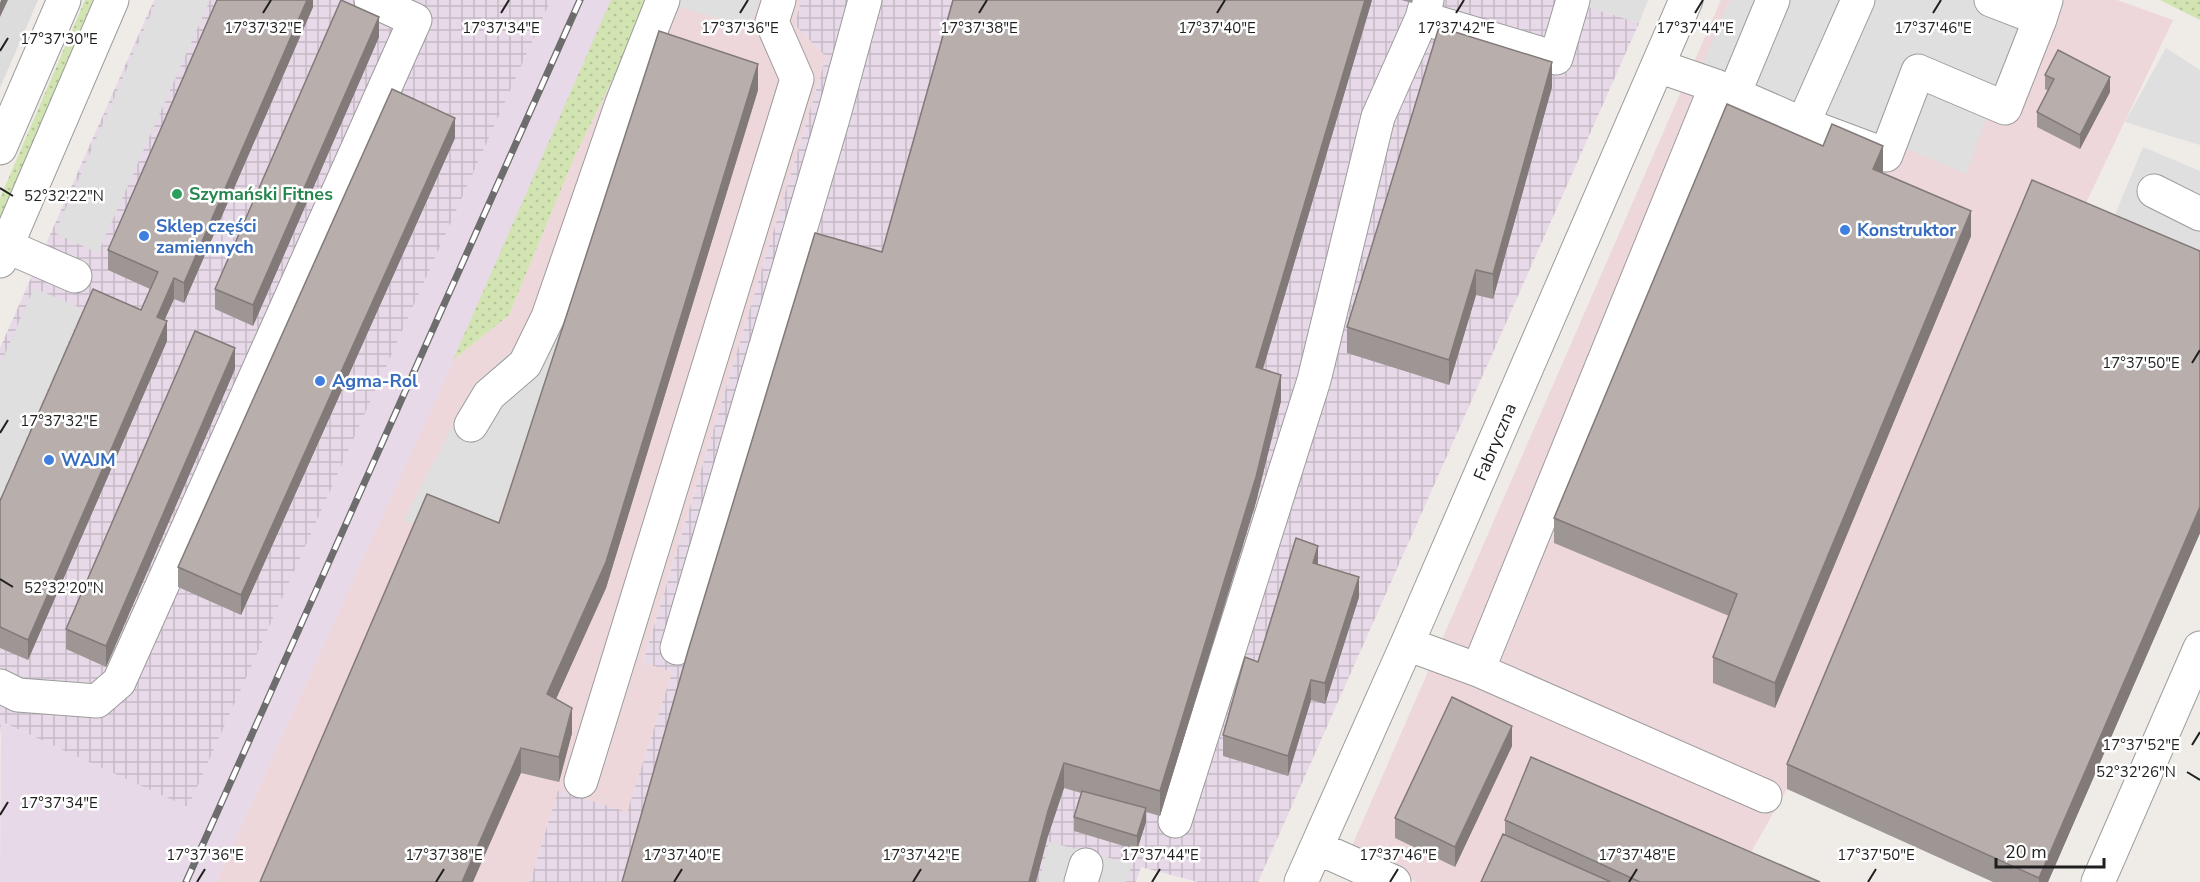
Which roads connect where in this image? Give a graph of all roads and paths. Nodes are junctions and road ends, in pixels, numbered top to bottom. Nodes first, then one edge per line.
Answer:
1 (64, 0) edge
2 (112, 0) edge
3 (371, 0) edge
4 (663, 0) edge
5 (779, 0) edge
6 (865, 0) edge
7 (1573, 0) edge
8 (1686, 0) edge
9 (1773, 0) edge
10 (1858, 0) edge
11 (1991, 0) edge
12 (1425, 9) edge
13 (2043, 9) edge
14 (1658, 66) junction
15 (1725, 90) junction
16 (1803, 124) junction
17 (0, 148) edge
18 (2154, 191) dead end
19 (2200, 214) edge
20 (3, 253) edge
21 (75, 276) dead end
22 (471, 425) dead end
23 (1407, 644) junction
24 (677, 648) dead end
25 (2200, 648) edge
26 (1478, 670) junction
27 (0, 687) edge
28 (581, 781) dead end
29 (1765, 795) dead end
30 (1175, 820) dead end
31 (1318, 848) junction
32 (1301, 882) edge
33 (1394, 882) edge
34 (2098, 882) edge

1 - 17 street
2 - 20 street
3 - 27 street
4 - 22 street
5 - 28 street
6 - 24 street
7 - 12 street
8 - 14 street, Fabryczna
9 - 15 street
10 - 16 street
11 - 13 street
12 - 30 street
13 - 16 street
14 - 15 street
14 - 23 street, Fabryczna
15 - 16 street
15 - 26 street
18 - 19 street
20 - 21 street
23 - 26 street
23 - 31 street, Fabryczna
25 - 34 street
26 - 29 street
31 - 32 street, Fabryczna
31 - 33 street

